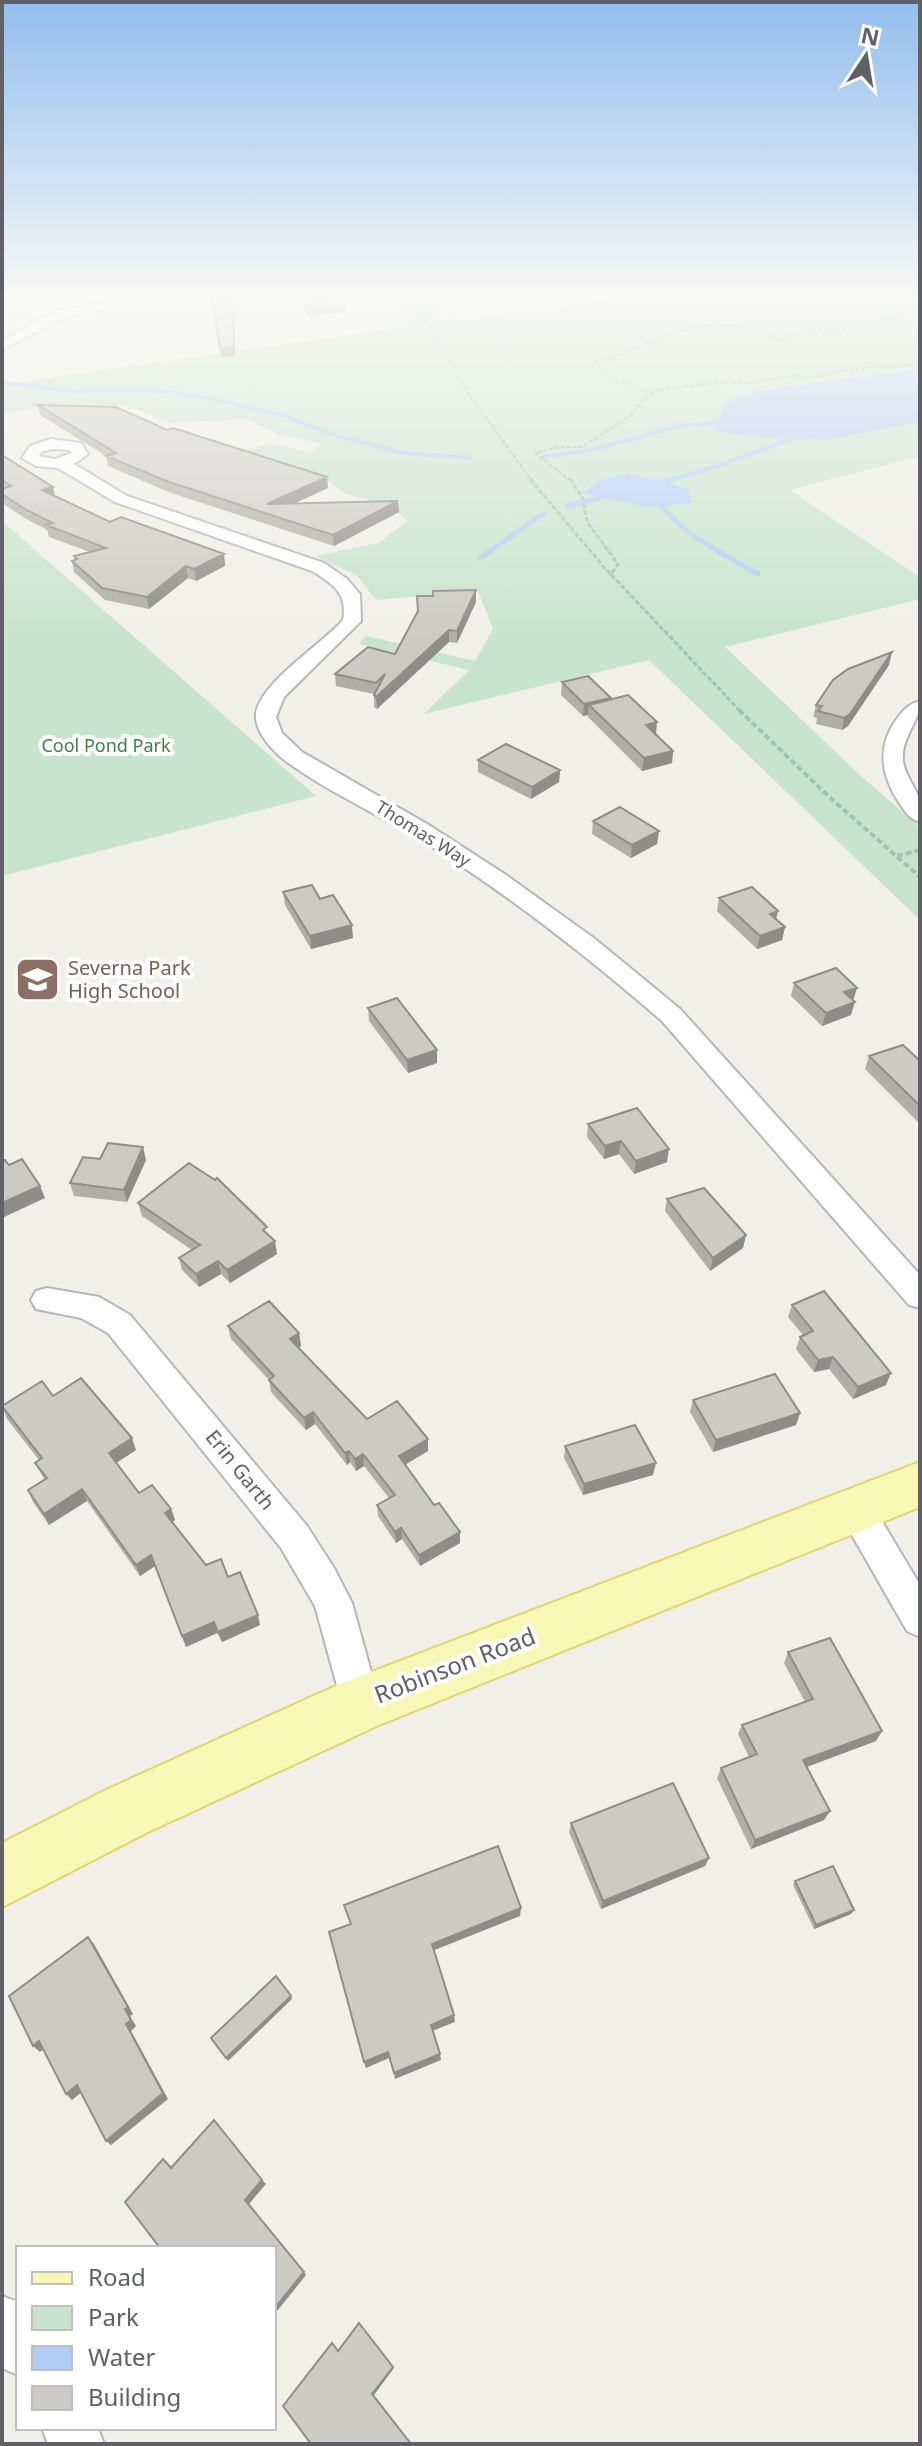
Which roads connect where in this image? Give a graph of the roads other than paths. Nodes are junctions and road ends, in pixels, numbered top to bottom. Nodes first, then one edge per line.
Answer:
1 (62, 463) dead end
2 (920, 707) edge
3 (920, 815) edge
4 (920, 1296) edge
5 (47, 1300) dead end
6 (920, 1484) edge
7 (855, 1509) junction
8 (920, 1619) edge
9 (360, 1704) junction
10 (2, 1876) edge
11 (2, 2321) edge
12 (16, 2346) edge

1 - 4 street, Thomas Way
2 - 3 street
5 - 9 street, Erin Garth
6 - 7 main road, Robinson Road
7 - 8 street
7 - 9 main road, Robinson Road
9 - 10 main road, Robinson Road
11 - 12 street

